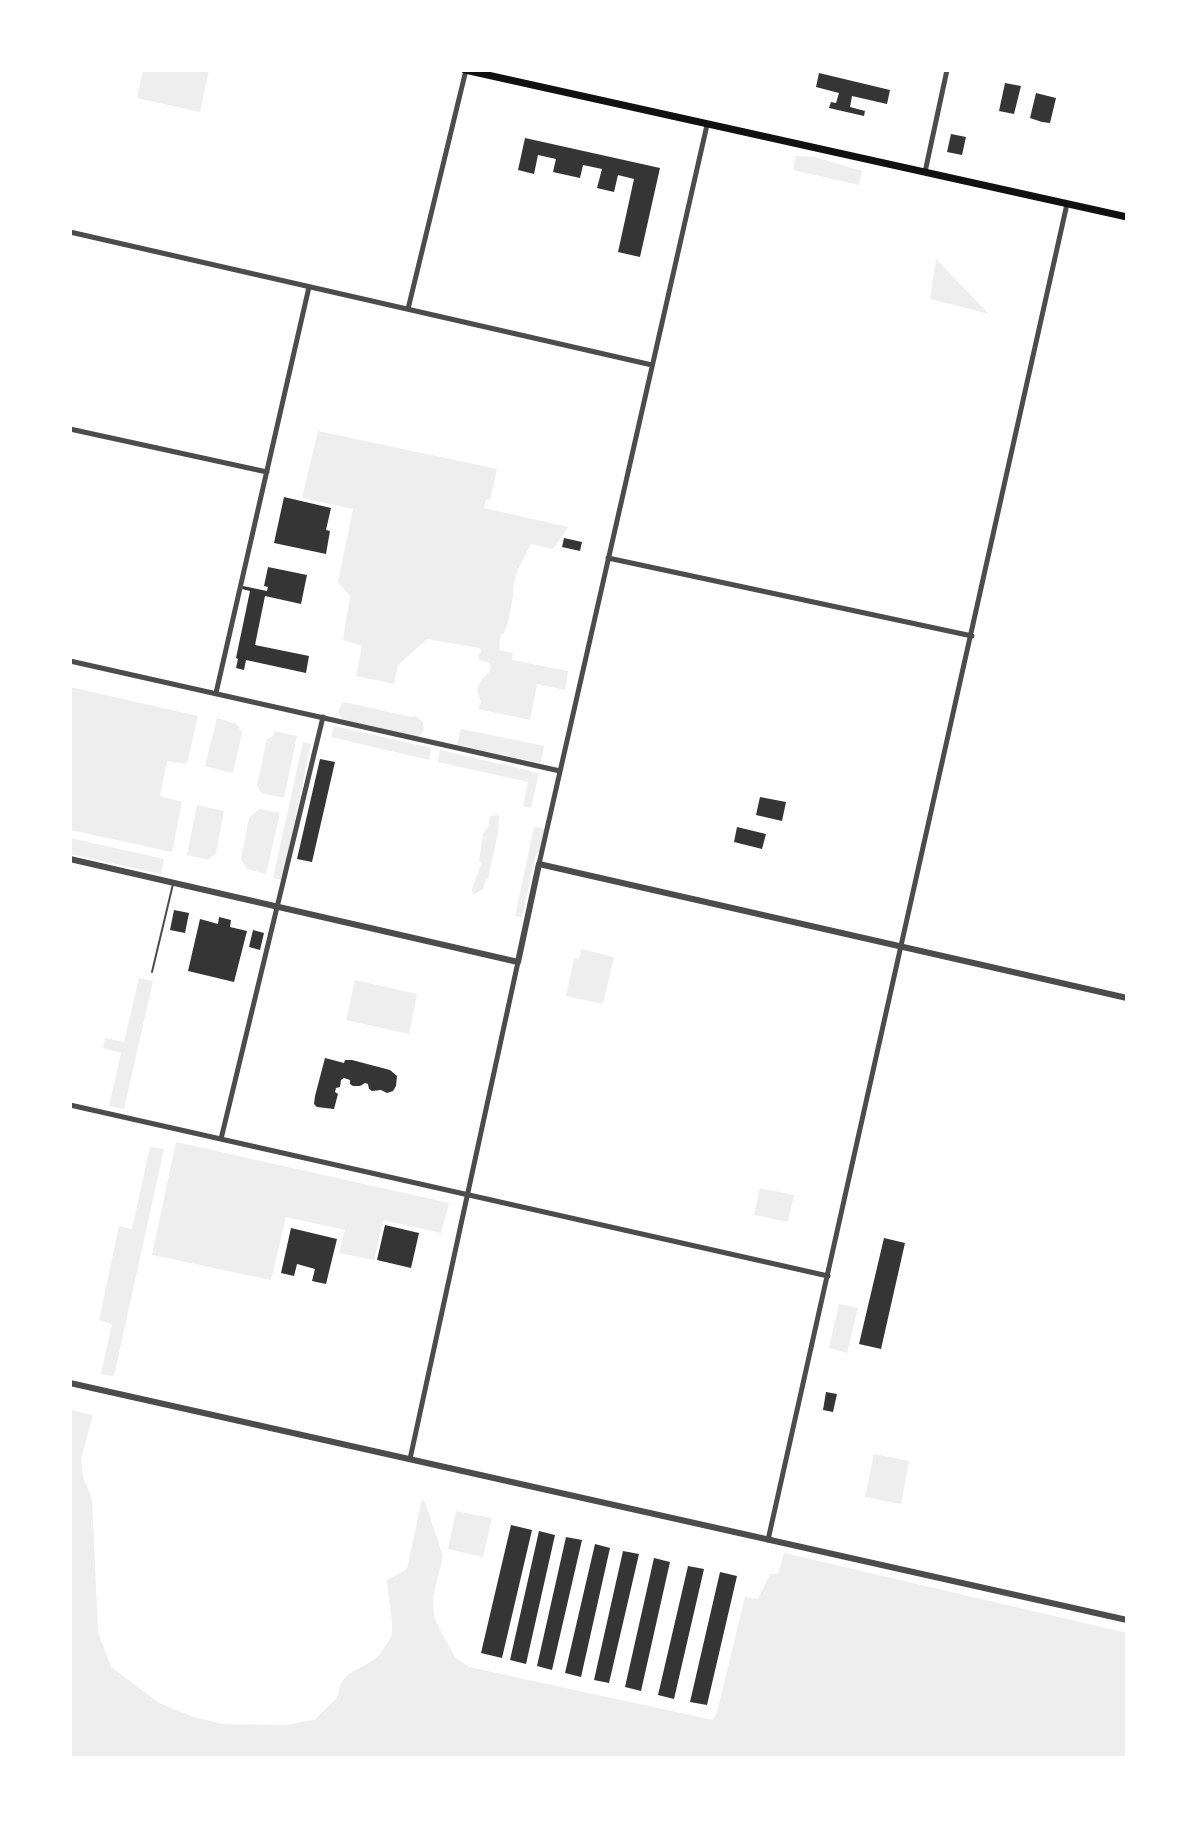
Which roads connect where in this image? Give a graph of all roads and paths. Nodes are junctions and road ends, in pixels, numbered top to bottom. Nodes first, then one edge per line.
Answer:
1 (466, 70) edge
2 (947, 70) edge
3 (707, 125) junction
4 (925, 173) junction
5 (1067, 204) junction
6 (1127, 217) edge
7 (70, 232) edge
8 (309, 287) junction
9 (408, 309) junction
10 (652, 365) junction
11 (70, 429) edge
12 (267, 472) junction
13 (608, 558) junction
14 (972, 636) junction
15 (70, 661) edge
16 (216, 693) junction
17 (323, 717) junction
18 (560, 771) junction
19 (70, 859) edge
20 (539, 864) junction
21 (173, 883) junction
22 (278, 907) junction
23 (901, 946) junction
24 (518, 962) junction
25 (152, 972) dead end
26 (1127, 998) edge
27 (70, 1105) edge
28 (221, 1139) junction
29 (467, 1195) junction
30 (828, 1276) junction
31 (70, 1383) edge
32 (410, 1459) junction
33 (768, 1540) junction
34 (1127, 1620) edge

1 - 3 main road
1 - 9 street
2 - 4 street
3 - 4 main road
3 - 10 street
4 - 5 main road
5 - 6 main road
5 - 14 street
7 - 8 street
8 - 9 street
8 - 12 street
9 - 10 street
10 - 13 street
11 - 12 street
12 - 16 street
13 - 14 street
13 - 18 street
14 - 23 street
15 - 16 street
16 - 17 street
17 - 18 street
17 - 22 street
18 - 20 street
19 - 21 street
20 - 23 street
20 - 24 street
21 - 22 street
21 - 25 lane
22 - 24 street
22 - 28 street
23 - 26 street
23 - 30 street
24 - 29 street
27 - 28 street
28 - 29 street
29 - 30 street
29 - 32 street
30 - 33 street
31 - 32 street
32 - 33 street
33 - 34 street

